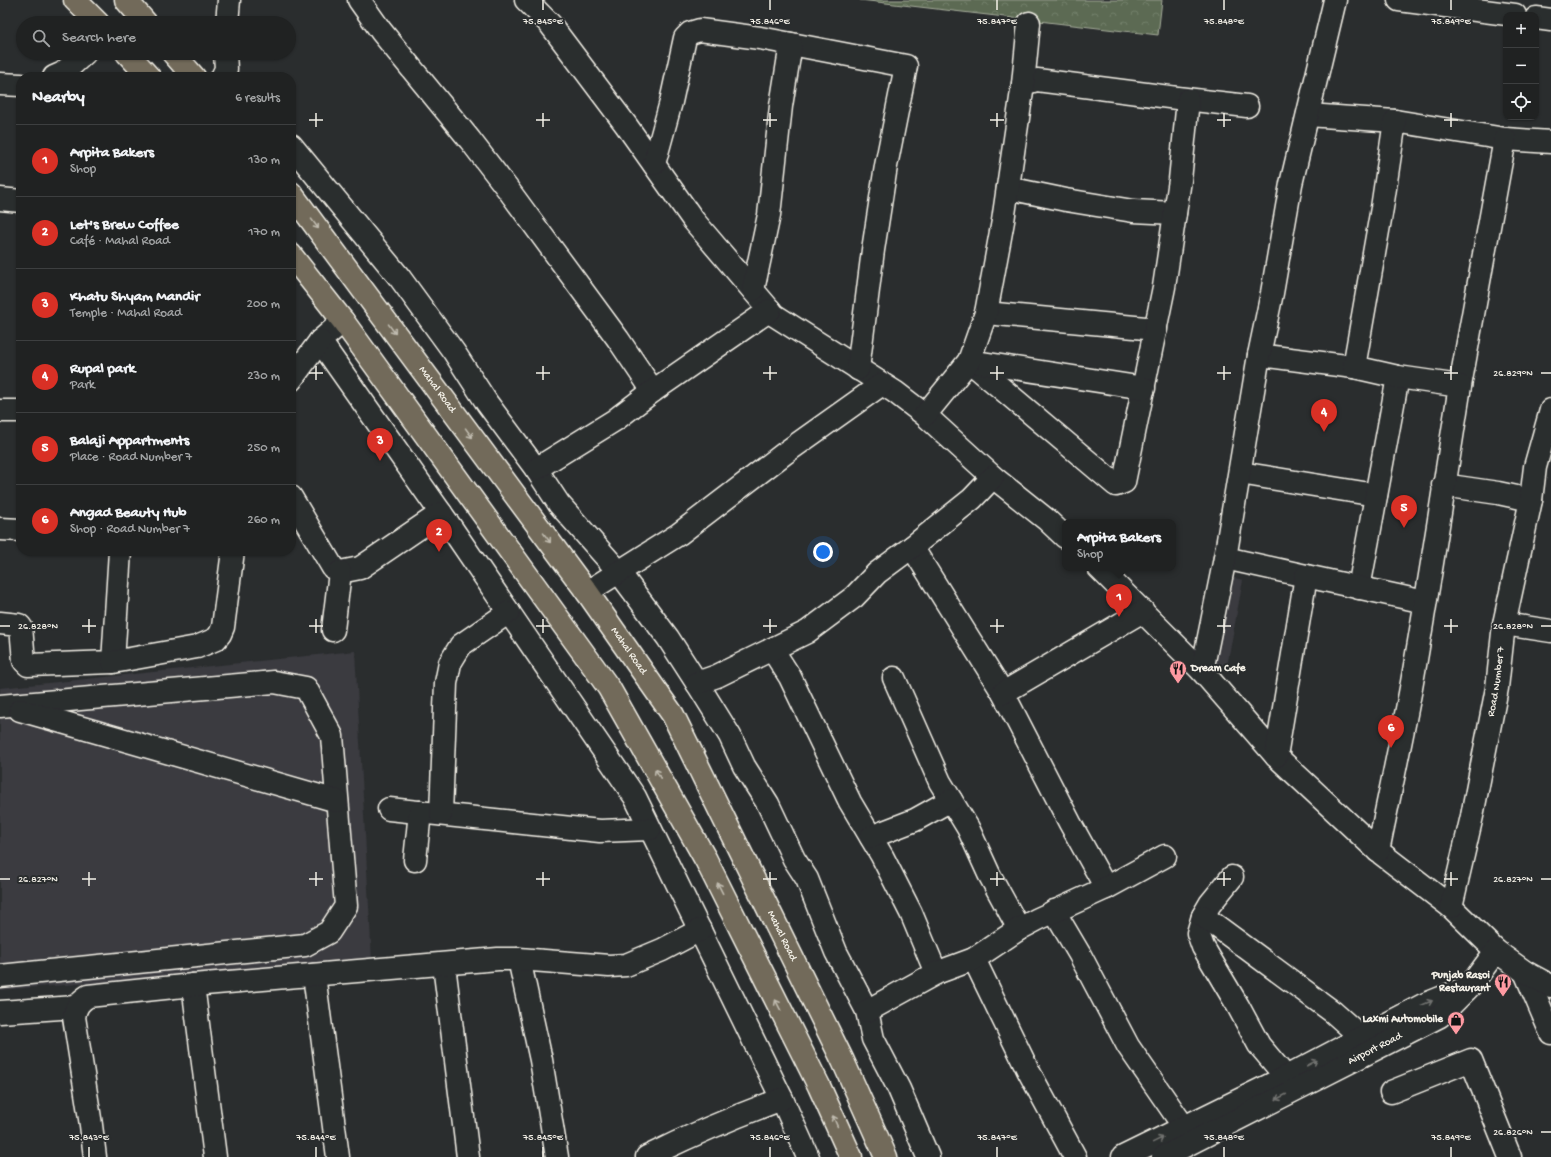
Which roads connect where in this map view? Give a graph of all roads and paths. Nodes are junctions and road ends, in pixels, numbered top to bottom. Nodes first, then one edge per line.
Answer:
1 (75, 0) edge
2 (126, 0) edge
3 (229, 0) edge
4 (360, 0) edge
5 (526, 0) edge
6 (1335, 0) edge
7 (1399, 0) edge
8 (1503, 13) edge
9 (90, 16) edge
10 (140, 16) edge
11 (228, 16) edge
12 (1539, 18) edge
13 (1551, 20) edge
14 (1029, 23) dead end
15 (791, 44) junction
16 (77, 60) edge
17 (133, 60) edge
18 (179, 60) edge
19 (64, 72) edge
20 (144, 72) edge
21 (190, 72) edge
22 (0, 84) edge
23 (16, 84) edge
24 (1024, 84) junction
25 (1188, 100) junction
26 (1247, 106) dead end
27 (1308, 115) junction
28 (1395, 121) junction
29 (1505, 139) junction
30 (1551, 142) edge
31 (296, 151) edge
32 (654, 164) junction
33 (1008, 188) junction
34 (0, 199) edge
35 (296, 200) edge
36 (16, 201) edge
37 (1175, 213) junction
38 (296, 261) edge
39 (753, 290) junction
40 (770, 310) junction
41 (986, 313) junction
42 (343, 321) junction
43 (1156, 329) junction
44 (320, 341) junction
45 (1259, 355) junction
46 (970, 360) junction
47 (1354, 367) junction
48 (858, 369) junction
49 (296, 373) edge
50 (1398, 378) junction
51 (882, 384) junction
52 (1460, 386) junction
53 (1144, 388) junction
54 (653, 391) junction
55 (1551, 410) edge
56 (0, 411) edge
57 (16, 411) edge
58 (924, 415) junction
59 (1543, 468) edge
60 (536, 469) junction
61 (1240, 473) junction
62 (993, 477) junction
63 (1443, 486) junction
64 (1376, 495) junction
65 (1531, 500) junction
66 (296, 505) edge
67 (441, 513) junction
68 (0, 529) edge
69 (16, 530) edge
70 (1062, 534) edge
71 (912, 547) junction
72 (120, 556) edge
73 (232, 556) edge
74 (1226, 558) junction
75 (1102, 571) edge
76 (340, 572) junction
77 (619, 572) junction
78 (1306, 576) junction
79 (1359, 588) junction
80 (587, 592) junction
81 (1425, 602) junction
82 (1143, 611) junction
83 (509, 612) junction
84 (0, 623) edge
85 (1504, 624) junction
86 (333, 630) dead end
87 (1551, 631) edge
88 (772, 649) junction
89 (113, 662) junction
90 (1202, 671) junction
91 (894, 678) dead end
92 (697, 682) junction
93 (1003, 693) junction
94 (2, 706) edge
95 (1276, 756) junction
96 (951, 800) junction
97 (337, 801) junction
98 (389, 809) dead end
99 (431, 813) junction
100 (650, 829) junction
101 (871, 837) junction
102 (1378, 851) junction
103 (1165, 856) dead end
104 (415, 860) dead end
105 (1232, 877) dead end
106 (1106, 888) junction
107 (1451, 907) junction
108 (1054, 912) junction
109 (1203, 916) junction
110 (1019, 929) junction
111 (700, 930) junction
112 (1496, 951) junction
113 (974, 958) junction
114 (519, 959) junction
115 (444, 965) junction
116 (1525, 972) junction
117 (936, 973) junction
118 (0, 976) edge
119 (314, 976) junction
120 (193, 985) junction
121 (1470, 986) junction
122 (1551, 986) edge
123 (76, 1007) junction
124 (867, 1011) junction
125 (0, 1012) edge
126 (1551, 1033) edge
127 (1360, 1036) junction
128 (1286, 1077) junction
129 (1391, 1092) dead end
130 (782, 1099) junction
131 (1184, 1127) junction
132 (95, 1157) edge
133 (215, 1157) edge
134 (338, 1157) edge
135 (468, 1157) edge
136 (557, 1157) edge
137 (647, 1157) edge
138 (808, 1157) edge
139 (851, 1157) edge
140 (886, 1157) edge
141 (928, 1157) edge
142 (1075, 1157) edge
143 (1123, 1157) edge
144 (1163, 1157) edge
145 (1510, 1157) edge

1 - 9 main road
2 - 10 main road
3 - 11 street
4 - 54 street
5 - 32 street
6 - 27 street
7 - 8 street
12 - 13 street
14 - 24 street
15 - 32 street
15 - 39 street
15 - 48 street
16 - 19 street
17 - 20 main road
18 - 21 main road
22 - 23 street
24 - 25 street
24 - 33 street
25 - 26 street
25 - 37 street
27 - 28 street
27 - 45 street
28 - 29 street
28 - 47 street
29 - 30 street
29 - 52 street
31 - 60 street
32 - 39 street
33 - 37 street
33 - 41 street
34 - 36 street
35 -> 80 main road, Mahal Road
37 - 43 street
38 - 42 main road
39 - 40 street
40 - 48 street
40 - 54 street
41 - 43 street
41 - 46 street
42 - 44 street
139 -> 42 main road
43 - 53 street
44 - 49 street
44 - 67 street
45 - 47 street
45 - 61 street
46 - 53 street
46 - 53 street
46 - 58 street
47 - 50 street
48 - 51 street
50 - 52 street
50 - 64 street
51 - 58 street
51 - 77 street
52 - 63 street
54 - 60 street
55 - 59 street, Road Number 7
56 - 57 street
58 - 62 street
59 - 65 street, Road Number 7
60 - 77 street
61 - 64 street
61 - 74 street
62 - 70 street
62 - 71 street
63 - 65 street
63 - 81 street
64 - 79 street
65 - 85 street, Road Number 7
66 - 76 street
67 - 76 street
67 - 83 street
68 - 69 street
71 - 88 street
71 - 93 street
72 - 89 street
73 - 89 street
74 - 78 street
74 - 90 street
75 - 82 street
76 - 86 street
77 - 80 street
77 - 92 street
78 - 79 street
78 - 95 street
79 - 81 street
80 - 140 main road, Mahal Road
81 - 102 street
82 - 90 street
82 - 93 street
83 - 99 street
83 - 100 street
84 - 89 street
85 - 87 street
85 - 107 street, Road Number 7
88 - 92 street
88 - 101 street
90 - 95 street
91 - 96 street
92 - 124 street
93 - 106 street
94 - 97 street
94 - 97 street
95 - 102 street
96 - 101 street
96 - 110 street
97 - 118 street
98 - 99 street
99 - 100 street
99 - 104 street
100 - 111 street
101 - 117 street
102 - 107 street
103 - 106 street
105 - 109 street
106 - 108 street
107 - 112 street
108 - 110 street
108 - 131 street
109 - 127 street
109 - 128 street
110 - 113 street
111 - 114 street
111 - 130 street
112 - 116 street
112 - 121 street
113 - 117 street
113 - 142 street
114 - 115 street
114 - 136 street
115 - 119 street
115 - 135 street
116 - 122 street
116 - 126 street
117 - 124 street
119 - 120 street
119 - 134 street
120 - 123 street
120 - 133 street
127 -> 121 street, Airport Road
121 -> 144 street, Airport Road
123 - 125 street
123 - 132 street
124 - 141 street
128 -> 127 street, Airport Road
128 - 131 street, Airport Road
129 - 145 street
130 - 137 street
130 - 138 street
143 -> 131 street, Airport Road

